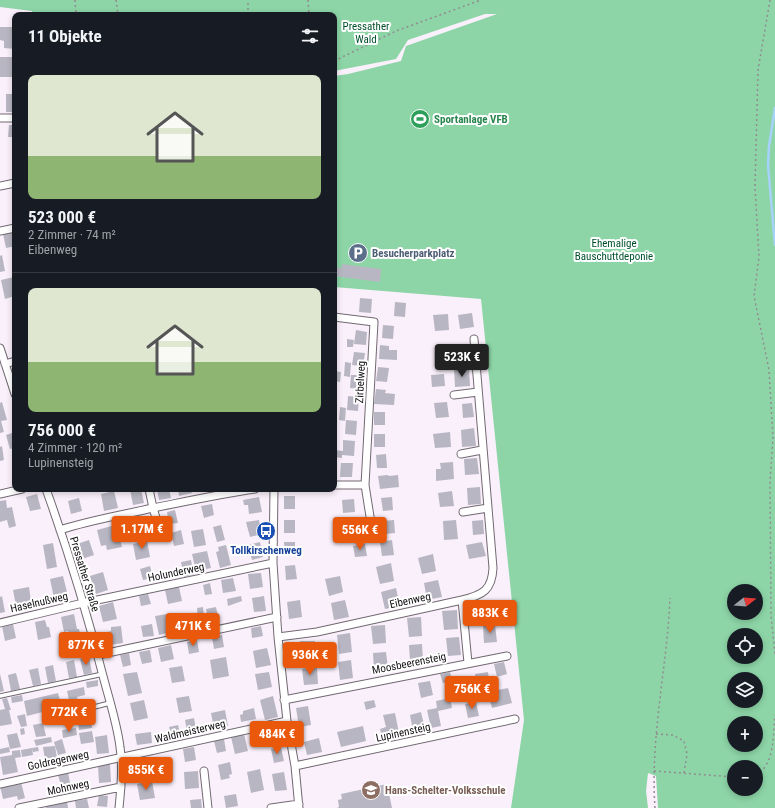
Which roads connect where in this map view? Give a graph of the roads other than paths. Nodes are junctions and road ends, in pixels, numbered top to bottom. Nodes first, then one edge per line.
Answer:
1 (0, 118) edge
2 (12, 118) edge
3 (12, 184) edge
4 (0, 186) edge
5 (12, 229) edge
6 (0, 231) edge
7 (337, 317) edge
8 (474, 340) dead end
9 (0, 348) edge
10 (12, 362) edge
11 (5, 364) junction
12 (12, 385) edge
13 (478, 392) junction
14 (454, 395) dead end
15 (482, 450) junction
16 (461, 454) dead end
17 (337, 485) edge
18 (365, 485) junction
19 (12, 491) edge
20 (47, 492) edge
21 (150, 492) edge
22 (232, 492) edge
23 (274, 492) edge
24 (0, 494) edge
25 (153, 508) junction
26 (488, 508) junction
27 (463, 512) dead end
28 (372, 529) dead end
29 (60, 530) junction
30 (161, 534) dead end
31 (273, 563) junction
32 (462, 600) junction
33 (83, 603) junction
34 (277, 617) junction
35 (0, 623) edge
36 (278, 637) junction
37 (98, 655) junction
38 (507, 656) dead end
39 (468, 663) junction
40 (103, 674) junction
41 (0, 696) edge
42 (284, 700) junction
43 (110, 703) junction
44 (51, 718) dead end
45 (514, 719) dead end
46 (287, 721) junction
47 (121, 758) junction
48 (295, 766) junction
49 (204, 771) dead end
50 (0, 784) edge
51 (121, 787) junction
52 (299, 806) edge
53 (19, 808) edge
54 (119, 808) edge
55 (208, 808) edge
56 (270, 808) edge

1 - 2 street
3 - 4 street
5 - 6 street
7 - 18 street, Zirbelweg
8 - 13 street, Eibenweg
9 - 11 street
10 - 11 street
11 - 12 street
13 - 14 street
13 - 15 street, Eibenweg
15 - 16 street
15 - 26 street, Eibenweg
17 - 18 street
18 - 28 street, Zirbelweg
19 - 24 street
20 - 29 street, Pressather Straße
21 - 25 street
22 - 25 street
23 - 31 street
25 - 29 street
25 - 30 street
26 - 27 street
26 - 32 street, Eibenweg
29 - 33 street, Pressather Straße
31 - 33 street, Holunderweg
31 - 34 street
32 - 36 street, Eibenweg
32 - 39 street
33 - 35 street, Haselnußweg
33 - 37 street, Pressather Straße
34 - 36 street
34 - 37 street
36 - 42 street
37 - 40 street, Pressather Straße
38 - 39 street, Moosbeerensteig
39 - 42 street, Moosbeerensteig
40 - 41 lane
40 - 43 street, Pressather Straße
42 - 46 street
43 - 44 lane
43 - 47 street, Pressather Straße
45 - 48 street, Lupinensteig
46 - 47 street, Waldmeisterweg
46 - 48 street
47 - 50 street, Goldregenweg
47 - 51 street, Pressather Straße
48 - 52 street
49 - 55 street
51 - 53 street, Mohnweg
51 - 54 street, Pressather Straße
52 - 56 street

